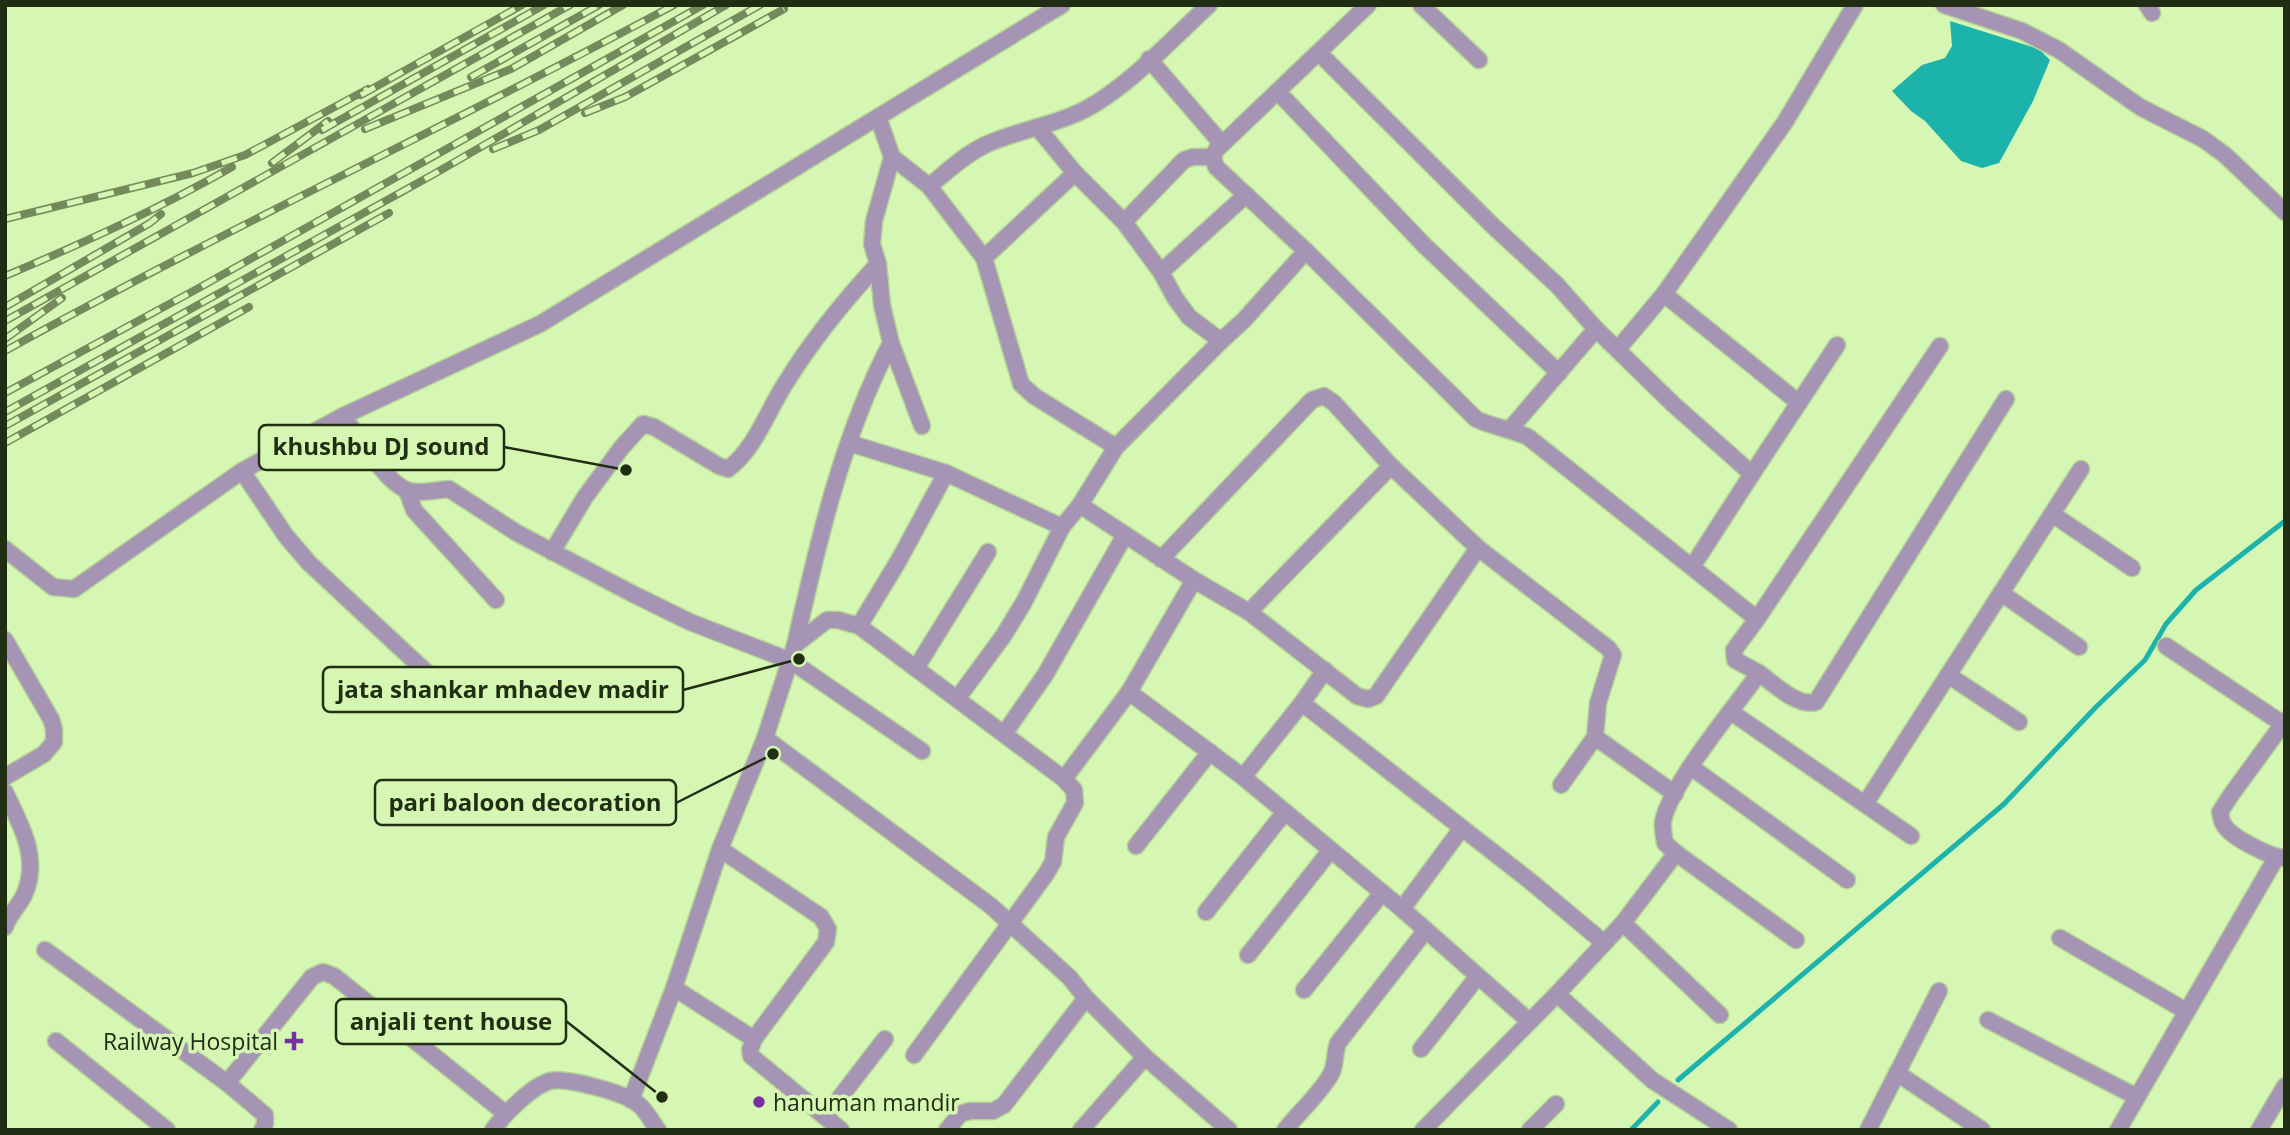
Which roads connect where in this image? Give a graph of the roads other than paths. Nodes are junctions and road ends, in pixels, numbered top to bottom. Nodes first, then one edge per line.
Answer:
1 (1062, 5) edge
2 (1209, 5) edge
3 (1368, 5) edge
4 (1421, 5) edge
5 (1855, 5) edge
6 (1944, 5) edge
7 (1319, 53) junction
8 (1149, 59) junction
9 (1479, 60) dead end
10 (1278, 92) junction
11 (878, 117) junction
12 (1037, 127) junction
13 (1218, 151) junction
14 (892, 157) junction
15 (1075, 173) junction
16 (929, 186) junction
17 (1246, 195) junction
18 (2285, 212) edge
19 (1124, 222) junction
20 (1306, 251) junction
21 (984, 258) junction
22 (878, 264) junction
23 (1161, 272) junction
24 (1664, 295) junction
25 (1596, 329) junction
26 (1221, 341) junction
27 (891, 343) junction
28 (1837, 345) dead end
29 (1940, 346) dead end
30 (1618, 349) junction
31 (1559, 373) junction
32 (2006, 399) dead end
33 (1799, 403) junction
34 (343, 416) junction
35 (922, 426) dead end
36 (1511, 428) junction
37 (849, 443) junction
38 (1116, 447) junction
39 (1391, 466) junction
40 (2081, 469) dead end
41 (242, 471) junction
42 (946, 473) junction
43 (1752, 474) junction
44 (407, 491) junction
45 (1080, 505) junction
46 (2052, 514) junction
47 (1062, 527) junction
48 (1125, 535) junction
49 (1478, 548) junction
50 (5, 549) edge
51 (552, 552) junction
52 (988, 552) dead end
53 (1161, 559) junction
54 (1692, 567) junction
55 (2132, 568) dead end
56 (1194, 580) junction
57 (2001, 593) junction
58 (496, 600) dead end
59 (1249, 612) junction
60 (1757, 619) junction
61 (859, 626) junction
62 (5, 640) edge
63 (2166, 646) dead end
64 (2079, 647) dead end
65 (793, 653) junction
66 (916, 668) junction
67 (1325, 670) junction
68 (1759, 673) junction
69 (1948, 675) junction
70 (438, 683) dead end
71 (1129, 692) junction
72 (957, 699) junction
73 (1302, 703) junction
74 (1731, 712) junction
75 (2019, 722) dead end
76 (2284, 722) edge
77 (1004, 734) junction
78 (1595, 737) junction
79 (765, 738) junction
80 (922, 751) dead end
81 (1210, 752) junction
82 (1691, 767) junction
83 (5, 777) edge
84 (1243, 777) junction
85 (1064, 779) junction
86 (1560, 785) dead end
87 (5, 792) edge
88 (1675, 794) junction
89 (1865, 804) junction
90 (1284, 813) junction
91 (1462, 828) junction
92 (1911, 836) dead end
93 (1136, 846) dead end
94 (720, 849) junction
95 (1330, 851) junction
96 (1676, 853) junction
97 (2280, 858) edge
98 (1847, 880) dead end
99 (1382, 893) junction
100 (1402, 909) junction
101 (1206, 912) dead end
102 (6, 922) edge
103 (1623, 923) junction
104 (1010, 924) junction
105 (1426, 930) junction
106 (2060, 938) dead end
107 (1796, 940) dead end
108 (1603, 942) junction
109 (45, 950) dead end
110 (1248, 955) dead end
111 (1478, 976) junction
112 (674, 988) junction
113 (1304, 990) dead end
114 (1939, 991) dead end
115 (1557, 994) junction
116 (1086, 998) junction
117 (2186, 1011) junction
118 (1720, 1015) dead end
119 (1988, 1020) dead end
120 (1529, 1021) junction
121 (754, 1039) junction
122 (885, 1039) dead end
123 (56, 1041) dead end
124 (1421, 1049) dead end
125 (914, 1055) dead end
126 (1145, 1057) junction
127 (1897, 1073) junction
128 (227, 1083) junction
129 (2285, 1086) edge
130 (2137, 1097) junction
131 (631, 1100) junction
132 (1556, 1104) dead end
133 (505, 1113) junction
134 (825, 1117) junction
135 (1222, 1127) edge
136 (167, 1130) edge
137 (262, 1130) edge
138 (493, 1130) edge
139 (658, 1130) edge
140 (841, 1130) edge
141 (947, 1130) edge
142 (1081, 1130) edge
143 (1285, 1130) edge
144 (1423, 1130) edge
145 (1530, 1130) edge
146 (1729, 1130) edge
147 (1868, 1130) edge
148 (1982, 1130) edge
149 (2118, 1130) edge
150 (2259, 1130) edge

1 - 11 street
2 - 8 street
3 - 7 street
4 - 9 street
5 - 24 street
6 - 18 street
7 - 10 street
7 - 25 street
8 - 12 street
8 - 13 street
10 - 13 street
10 - 31 street
11 - 14 street
11 - 34 street
12 - 15 street
12 - 16 street
13 - 17 street
13 - 19 street
14 - 16 street
14 - 22 street
15 - 19 street
15 - 21 street
16 - 21 street
17 - 20 street
17 - 23 street
19 - 23 street
20 - 26 street
20 - 36 street
21 - 38 street
22 - 27 street
22 - 51 street
23 - 26 street
24 - 30 street
24 - 33 street
25 - 30 street
25 - 31 street
26 - 38 street
27 - 35 street
27 - 37 street
28 - 33 street
29 - 60 street
30 - 43 street
31 - 36 street
32 - 68 street
33 - 43 street
34 - 41 street
34 - 44 street
36 - 54 street
37 - 42 street
37 - 65 street
38 - 45 street
39 - 49 street
39 - 53 street
39 - 59 street
40 - 46 street
41 - 50 street
41 - 70 street
42 - 47 street
42 - 61 street
43 - 54 street
44 - 51 street
44 - 58 street
45 - 47 street
45 - 48 street
46 - 55 street
46 - 57 street
47 - 72 street
48 - 53 street
48 - 77 street
49 - 67 street
49 - 78 street
51 - 65 street
52 - 66 street
53 - 56 street
54 - 60 street
56 - 59 street
56 - 71 street
57 - 64 street
57 - 69 street
59 - 67 street
60 - 68 street
61 - 65 street
61 - 66 street
62 - 83 street
63 - 76 street
65 - 79 street
65 - 80 street
66 - 72 street
67 - 73 street
68 - 74 street
69 - 75 street
69 - 89 street
71 - 81 street
71 - 85 street
72 - 77 street
73 - 84 street
73 - 91 street
74 - 82 street
74 - 89 street
76 - 97 street
77 - 85 street
78 - 86 street
78 - 88 street
79 - 94 street
79 - 104 street
81 - 84 street
81 - 93 street
82 - 88 street
82 - 98 street
84 - 90 street
85 - 104 street
87 - 102 street
88 - 96 street
89 - 92 street
90 - 95 street
90 - 101 street
91 - 100 street
91 - 108 street
94 - 112 street
94 - 121 street
95 - 99 street
95 - 110 street
96 - 103 street
96 - 107 street
97 - 117 street
99 - 100 street
99 - 113 street
100 - 105 street
103 - 108 street
103 - 118 street
104 - 116 street
104 - 125 street
105 - 111 street
105 - 143 street
106 - 117 street
108 - 115 street
109 - 128 street
111 - 120 street
111 - 124 street
112 - 121 street
112 - 131 street
114 - 127 street
115 - 120 street
115 - 146 street
116 - 126 street
116 - 141 street
117 - 130 street
119 - 130 street
120 - 144 street
121 - 134 street
122 - 134 street
123 - 136 street
126 - 135 street
126 - 142 street
127 - 147 street
127 - 148 street
128 - 133 street
128 - 137 street
129 - 150 street
130 - 149 street
131 - 133 street
131 - 139 street
132 - 145 street
133 - 138 street
134 - 140 street

